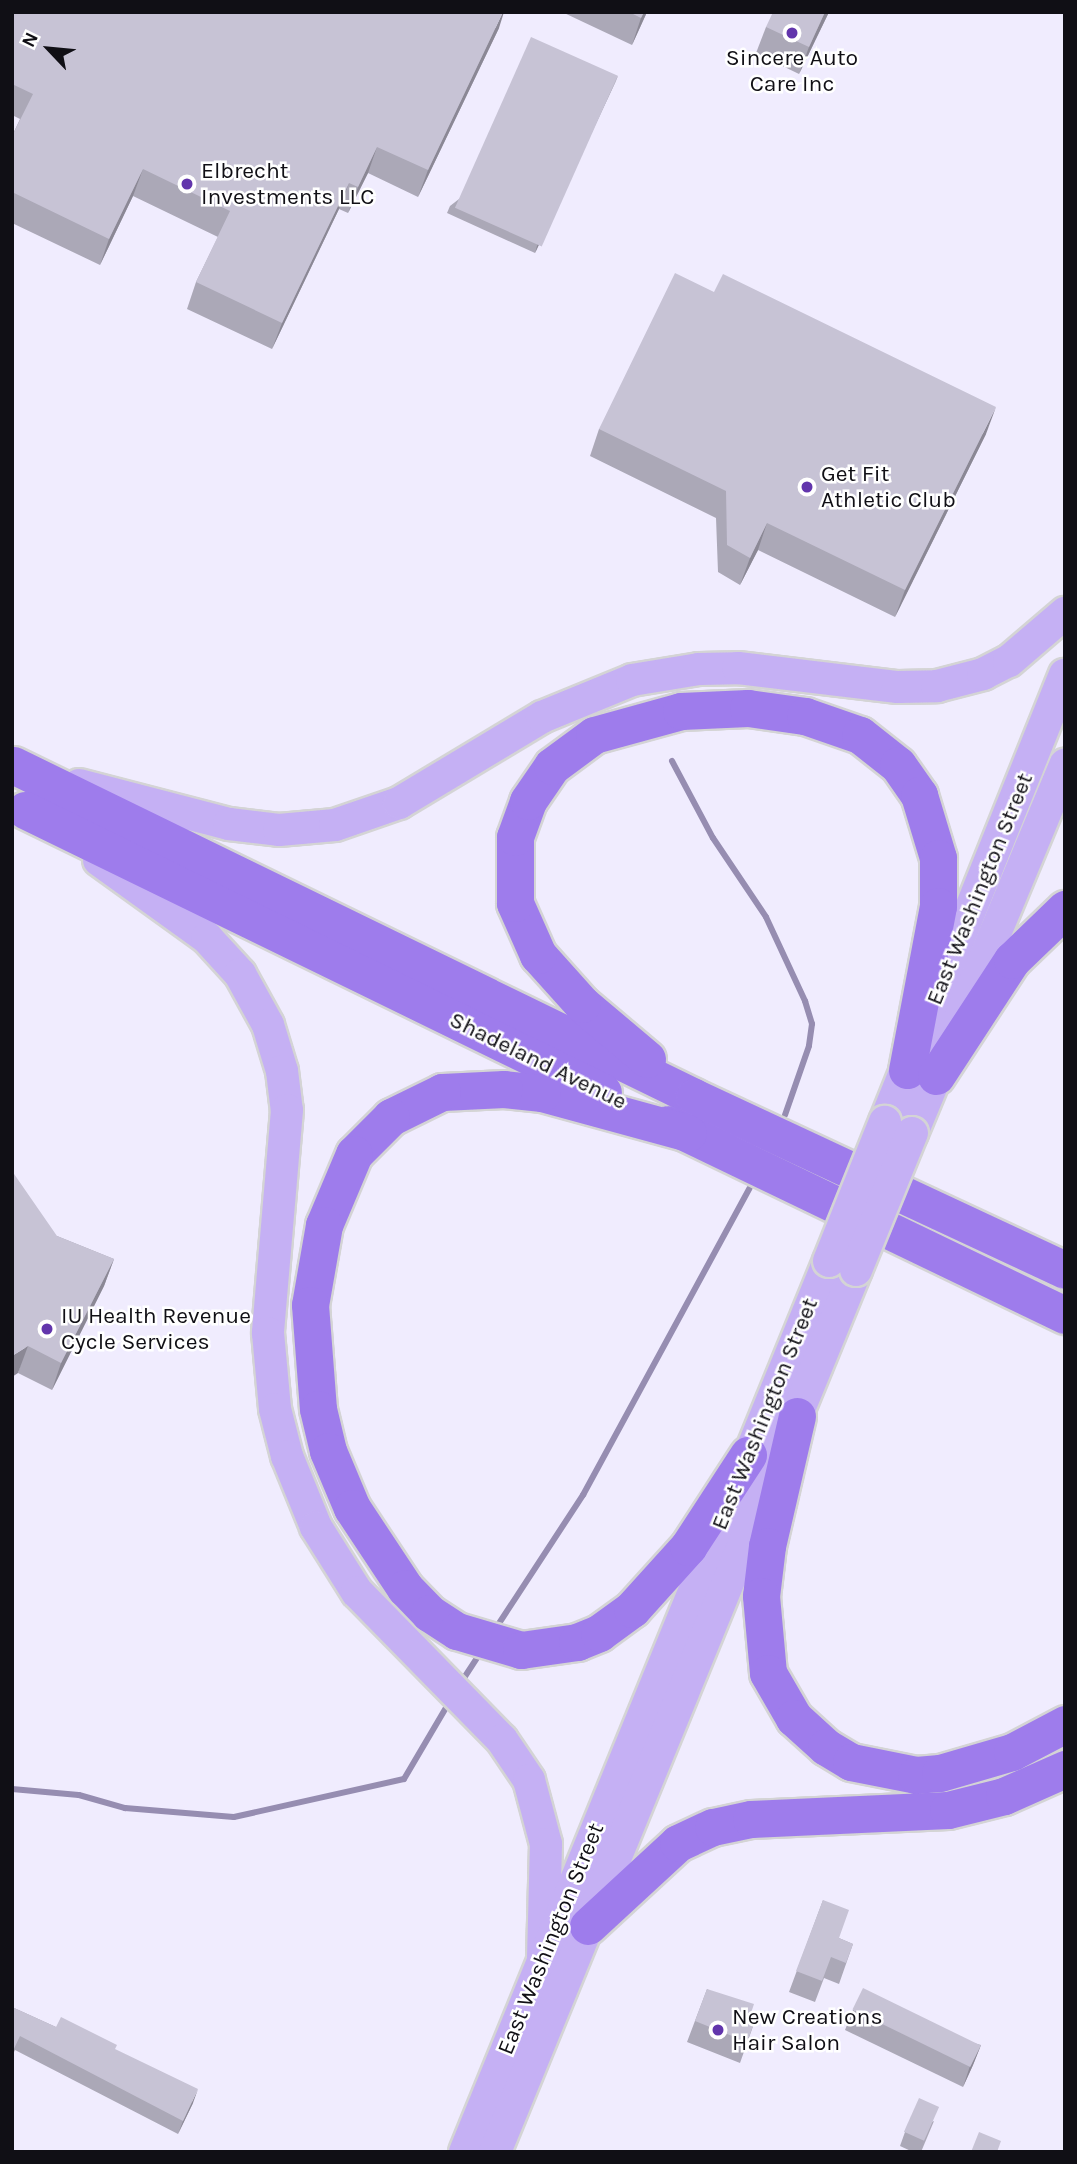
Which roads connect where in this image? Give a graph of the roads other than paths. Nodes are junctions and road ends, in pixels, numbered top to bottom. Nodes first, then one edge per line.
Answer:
1 (1065, 613) edge
2 (1065, 676) edge
3 (13, 765) edge
4 (1065, 765) edge
5 (19, 807) edge
6 (1065, 909) edge
7 (921, 1073) junction
8 (694, 1097) junction
9 (688, 1133) junction
10 (971, 1224) junction
11 (1065, 1255) edge
12 (843, 1266) junction
13 (1065, 1270) edge
14 (975, 1273) junction
15 (1065, 1315) edge
16 (1065, 1334) edge
17 (797, 1416) junction
18 (748, 1455) junction
19 (1065, 1724) edge
20 (1065, 1769) edge
21 (588, 1927) junction
22 (543, 1959) junction
23 (465, 2152) edge
24 (495, 2152) edge

1 - 3 main road
2 - 7 main road, East Washington Street
3 - 8 highway, Shadeland Avenue
4 - 7 main road, East Washington Street
5 - 9 highway, Shadeland Avenue
5 - 22 main road
6 - 7 highway
7 - 8 highway
7 - 12 main road, East Washington Street, bridge
8 - 10 highway, Shadeland Avenue
9 - 14 highway, Shadeland Avenue
9 - 18 highway
10 - 11 highway
10 - 13 highway, Shadeland Avenue
12 - 17 main road, East Washington Street
12 - 18 main road, East Washington Street
14 - 15 highway, Shadeland Avenue
14 - 16 highway
17 - 19 highway
17 - 21 main road, East Washington Street
18 - 22 main road, East Washington Street
20 - 21 highway
21 - 24 main road, East Washington Street
22 - 23 main road, East Washington Street

